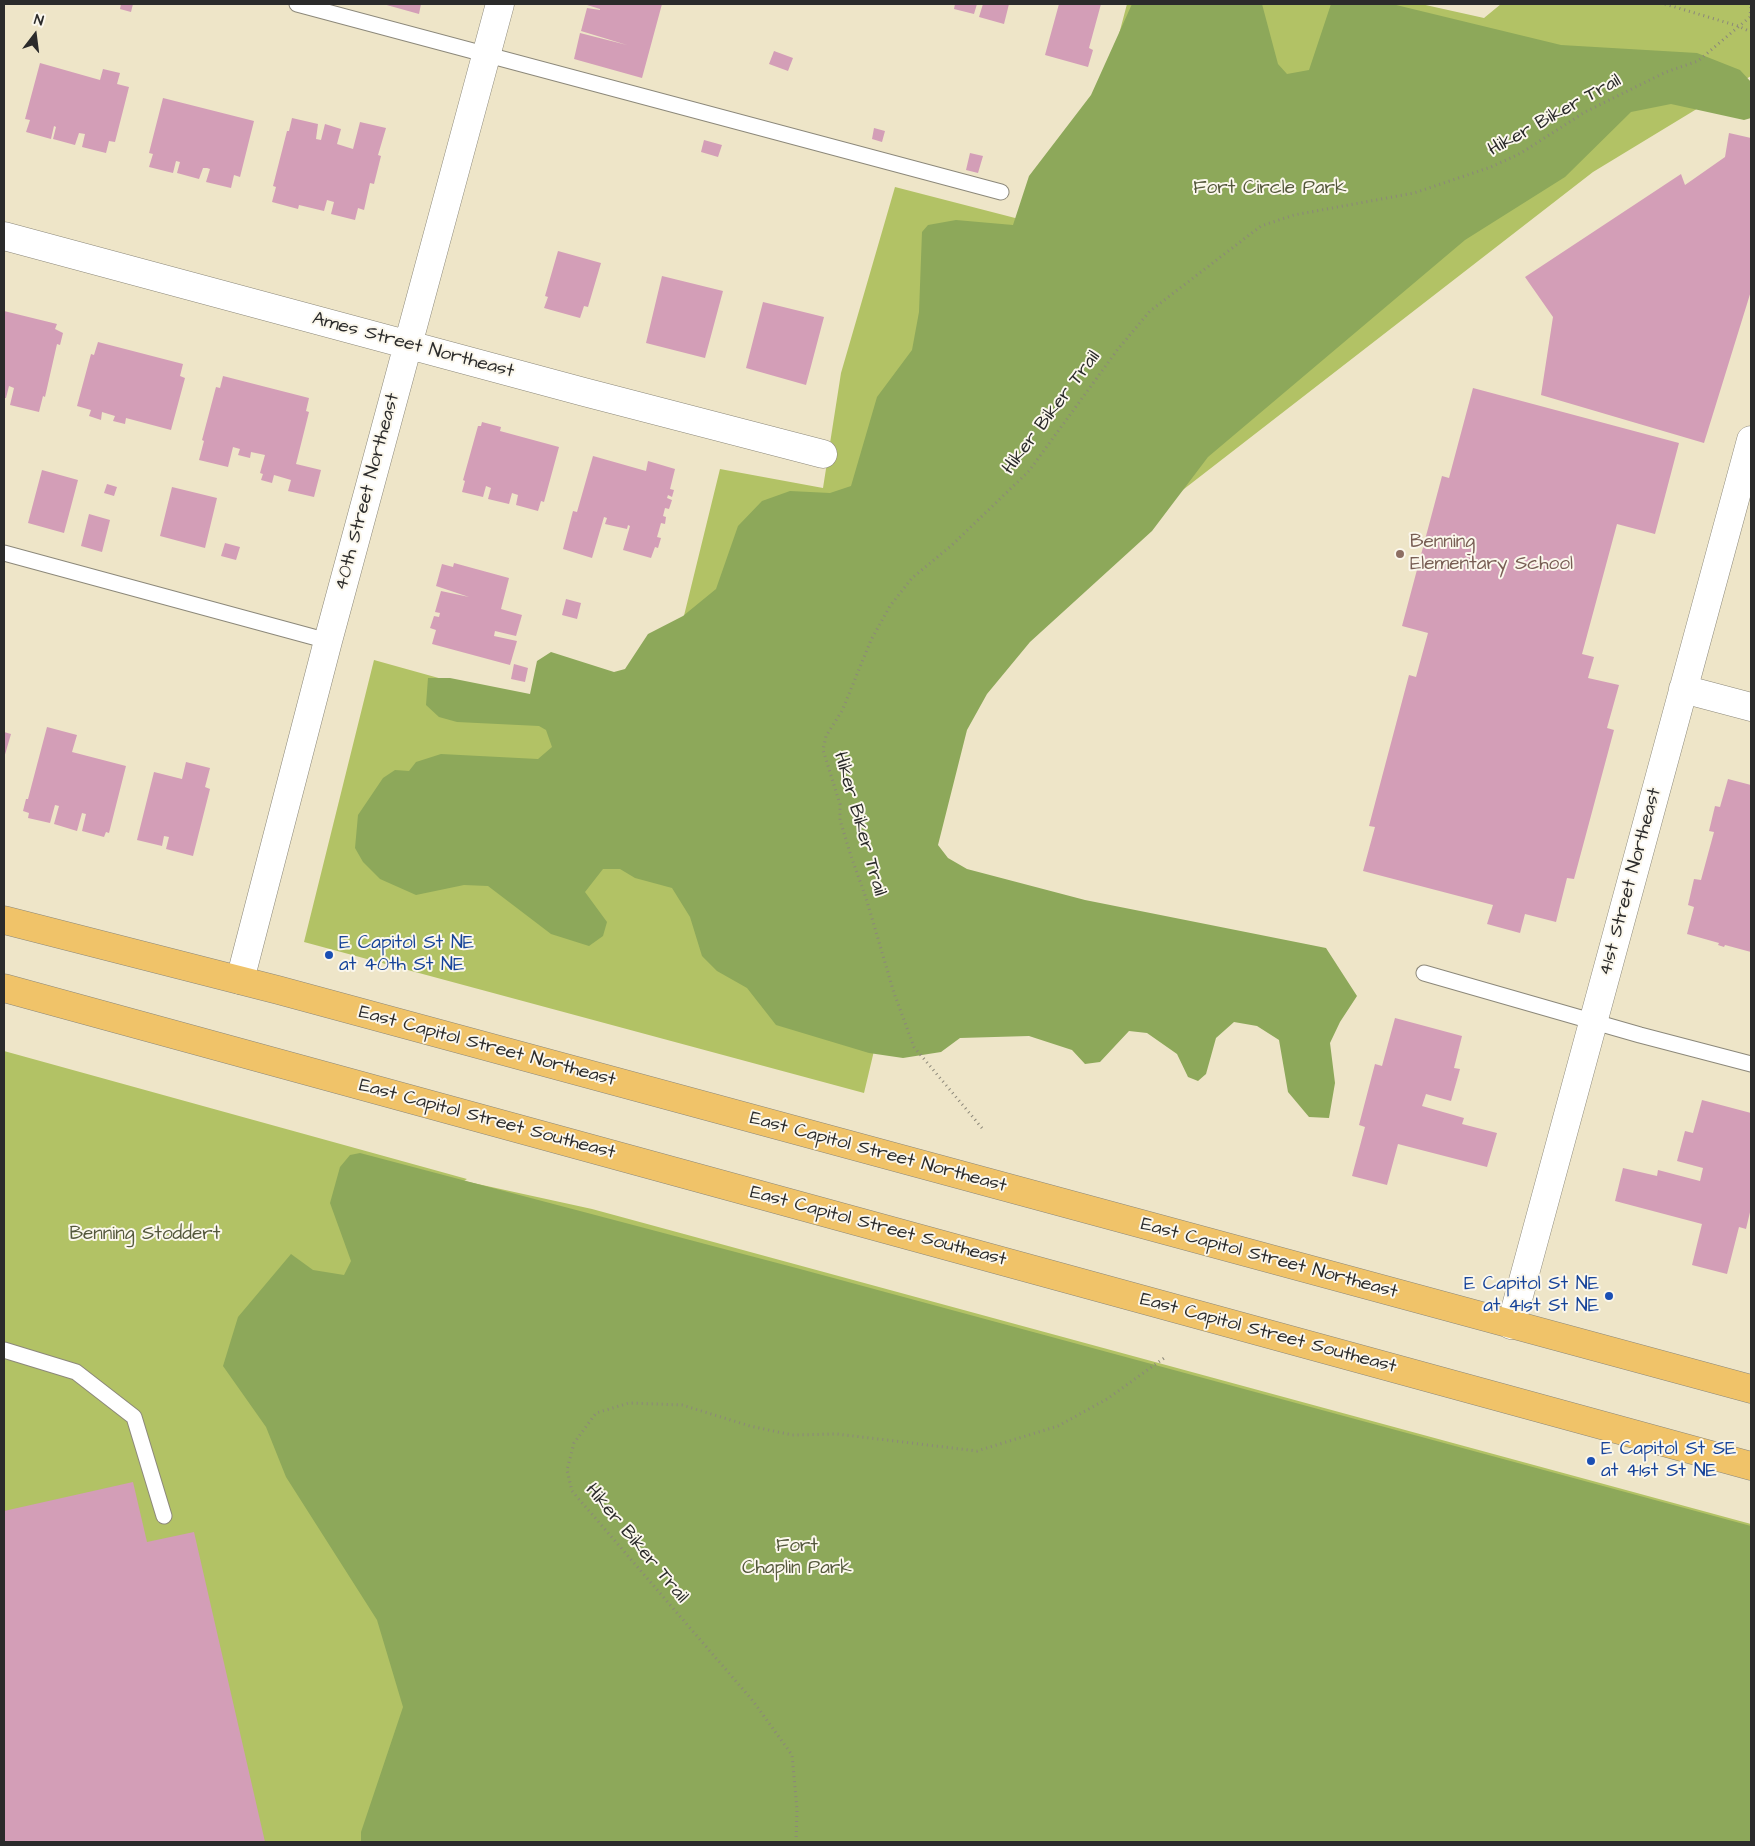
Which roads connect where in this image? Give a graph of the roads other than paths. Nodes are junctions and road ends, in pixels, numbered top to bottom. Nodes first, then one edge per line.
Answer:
1 (297, 4) edge
2 (500, 4) edge
3 (486, 54) junction
4 (1002, 192) dead end
5 (4, 236) edge
6 (408, 345) junction
7 (1751, 440) edge
8 (823, 454) dead end
9 (1745, 486) edge
10 (4, 552) edge
11 (328, 640) junction
12 (1683, 689) junction
13 (1751, 707) edge
14 (4, 920) edge
15 (1424, 973) dead end
16 (240, 980) junction
17 (4, 988) edge
18 (1593, 1022) junction
19 (1751, 1064) edge
20 (1511, 1325) junction
21 (4, 1350) edge
22 (1751, 1389) edge
23 (1751, 1466) edge
24 (164, 1516) dead end

1 - 3 lane
2 - 3 street, 40th Street Northeast
3 - 4 lane
3 - 6 street, 40th Street Northeast
5 - 6 street, Ames Street Northeast
6 - 8 street, Ames Street Northeast
6 - 11 street, 40th Street Northeast
7 - 9 street, 41st Street Northeast
9 - 12 street, 41st Street Northeast
10 - 11 lane
11 - 16 street, 40th Street Northeast
12 - 13 street
12 - 18 street, 41st Street Northeast
14 - 16 main road, East Capitol Street Northeast
15 - 18 lane
16 - 20 main road, East Capitol Street Northeast
17 - 23 main road, East Capitol Street Southeast
18 - 19 lane
18 - 20 street, 41st Street Northeast
20 - 22 main road, East Capitol Street Northeast
21 - 24 lane

